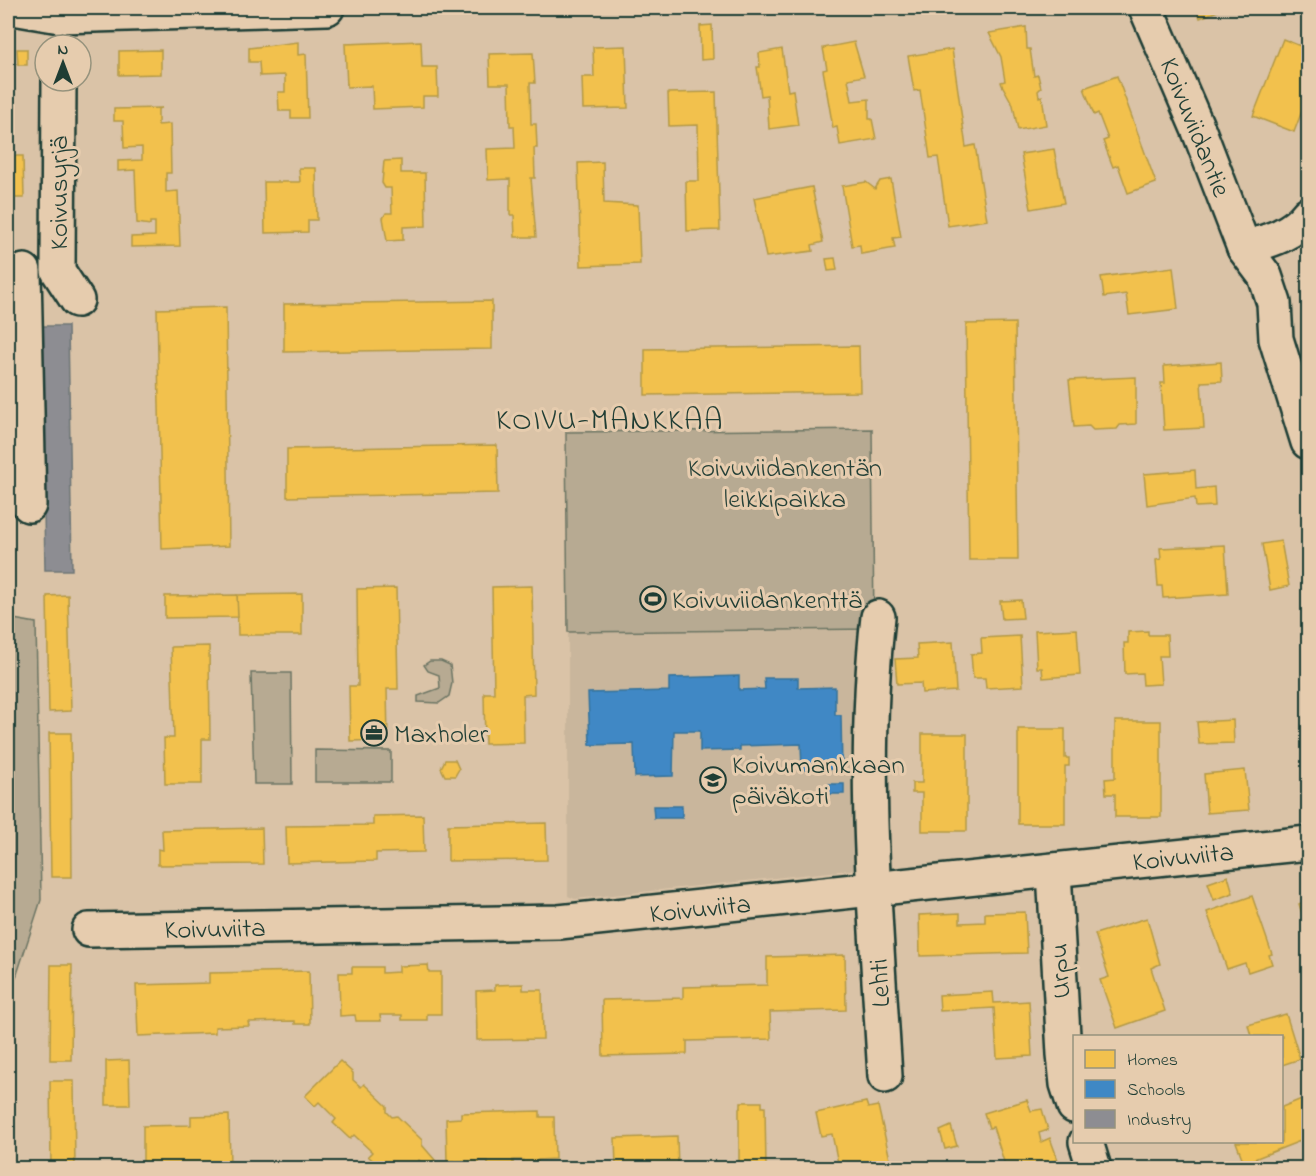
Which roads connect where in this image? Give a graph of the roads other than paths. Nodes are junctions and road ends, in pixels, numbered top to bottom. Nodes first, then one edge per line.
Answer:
1 (14, 8) edge
2 (327, 8) edge
3 (1146, 8) edge
4 (60, 23) edge
5 (58, 93) edge
6 (1308, 214) edge
7 (1244, 248) junction
8 (16, 271) edge
9 (58, 271) junction
10 (77, 300) dead end
11 (1308, 442) edge
12 (22, 492) edge
13 (878, 617) dead end
14 (1308, 843) edge
15 (1053, 871) junction
16 (874, 890) junction
17 (89, 930) dead end
18 (885, 1076) dead end
19 (1073, 1103) edge
20 (1086, 1143) edge
21 (1094, 1168) edge

1 - 4 street
2 - 4 street
3 - 7 street, Koivuviidantie
5 - 9 street, Koivusyrjä
6 - 7 street
7 - 11 street, Koivuviidantie
8 - 9 street
8 - 12 street, Koivusyrjä
9 - 10 street, Koivusyrjä
13 - 16 street, Lehti
14 - 15 street, Koivuviita
15 - 16 street, Koivuviita
15 - 19 street, Urpu
16 - 17 street, Koivuviita
16 - 18 street, Lehti
20 - 21 street

